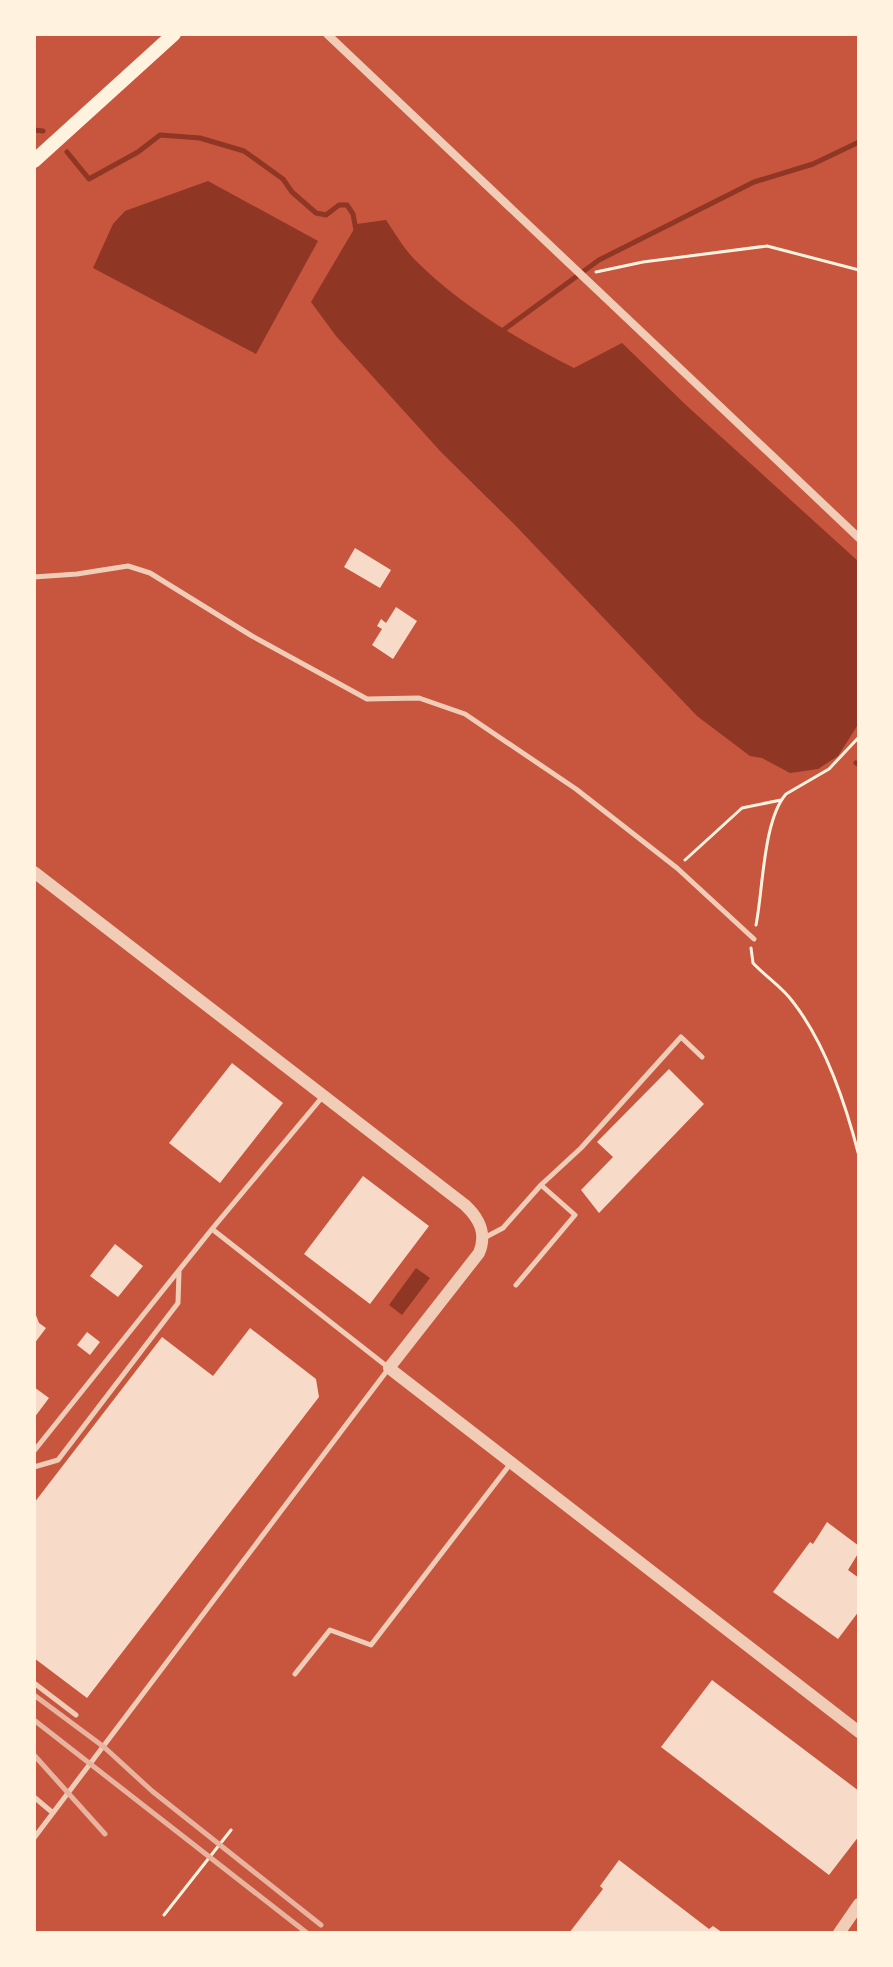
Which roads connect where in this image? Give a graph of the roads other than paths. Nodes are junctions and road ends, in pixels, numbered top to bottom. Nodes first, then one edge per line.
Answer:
1 (174, 34) edge
2 (327, 34) edge
3 (34, 161) edge
4 (859, 538) edge
5 (34, 577) edge
6 (34, 872) edge
7 (754, 939) road end
8 (702, 1057) dead end
9 (324, 1095) junction
10 (541, 1185) junction
11 (212, 1229) junction
12 (483, 1238) junction
13 (179, 1271) junction
14 (516, 1285) dead end
15 (389, 1368) junction
16 (34, 1451) edge
17 (511, 1463) junction
18 (34, 1467) edge
19 (295, 1674) dead end
20 (34, 1683) edge
21 (76, 1715) dead end
22 (859, 1732) edge
23 (34, 1797) edge
24 (53, 1813) junction
25 (34, 1838) edge
26 (859, 1904) edge
27 (839, 1933) edge

1 - 3 main road
2 - 4 street
5 - 7 lane
6 - 9 street
8 - 10 lane
9 - 11 lane
9 - 12 street
10 - 12 lane
10 - 14 lane
11 - 13 lane
11 - 15 lane
12 - 15 street
13 - 16 lane
13 - 18 lane
15 - 17 street
15 - 24 lane
17 - 19 lane
17 - 22 street
20 - 21 lane
23 - 24 lane
24 - 25 lane
26 - 27 street

